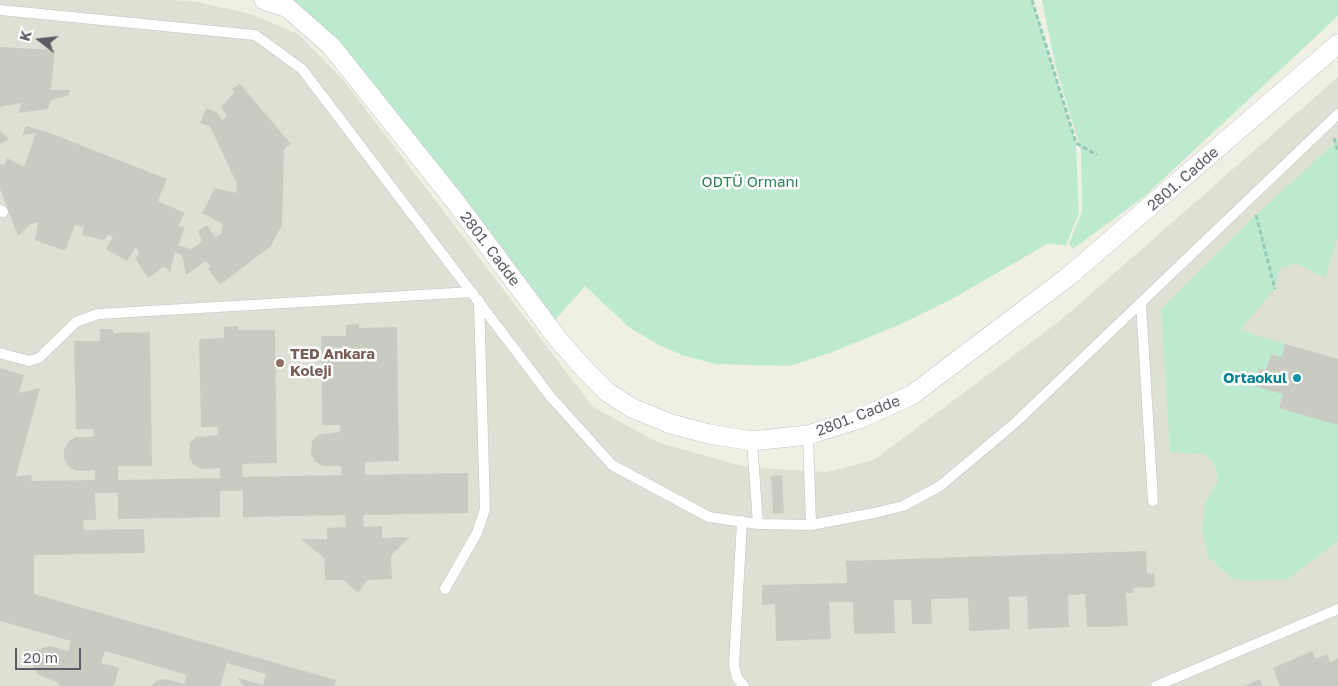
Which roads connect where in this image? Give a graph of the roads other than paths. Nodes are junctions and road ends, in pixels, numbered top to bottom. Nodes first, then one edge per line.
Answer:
1 (264, 0) edge
2 (0, 10) edge
3 (1338, 44) edge
4 (1338, 114) edge
5 (472, 292) junction
6 (479, 301) junction
7 (1141, 302) junction
8 (0, 353) edge
9 (808, 434) junction
10 (752, 441) junction
11 (1153, 502) dead end
12 (742, 521) junction
13 (758, 524) junction
14 (811, 525) junction
15 (445, 589) dead end
16 (1338, 609) edge
17 (744, 686) edge
18 (1156, 686) edge

1 - 10 street, 2801. Cadde
2 - 5 lane
3 - 9 street, 2801. Cadde
4 - 7 lane
5 - 6 lane
5 - 8 lane
6 - 12 lane
6 - 15 lane
7 - 11 lane
7 - 14 lane
9 - 10 street, 2801. Cadde
9 - 14 lane
10 - 13 lane
12 - 13 lane
12 - 17 lane
13 - 14 lane
16 - 18 lane

